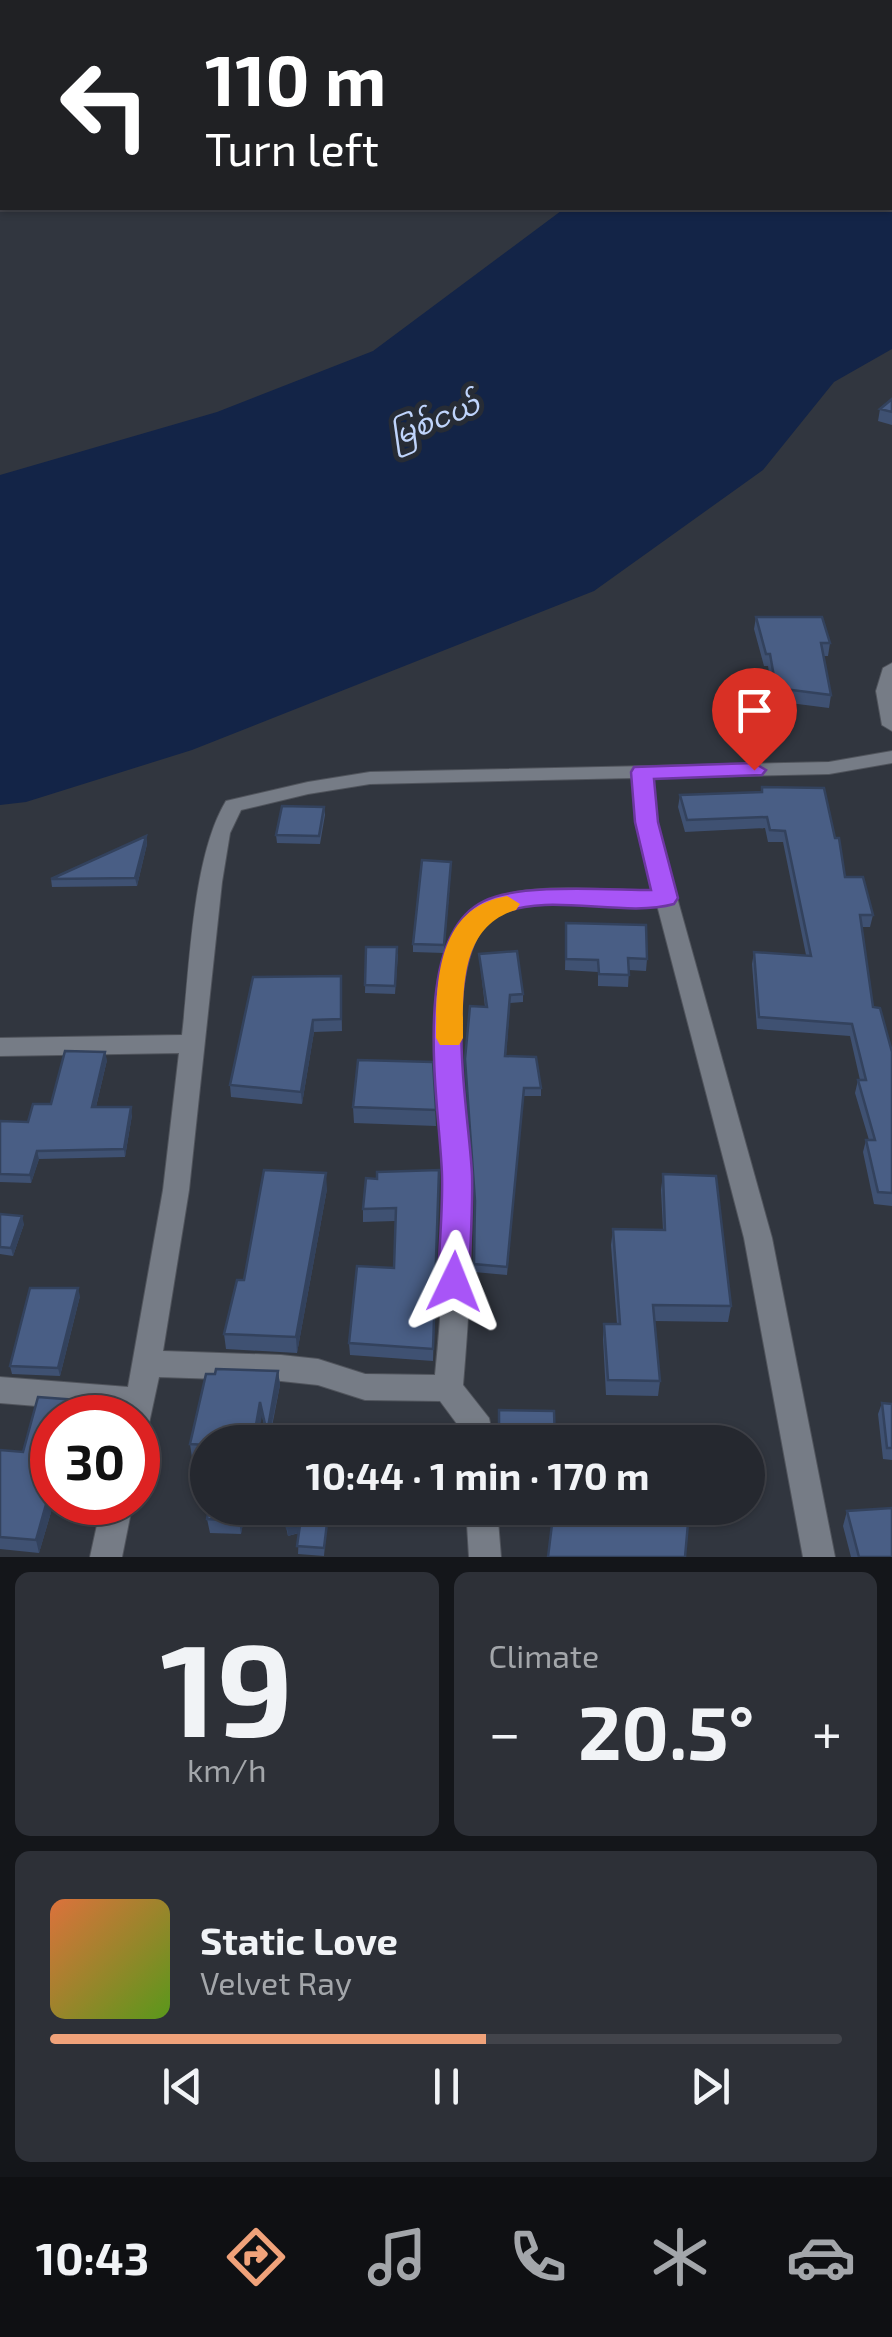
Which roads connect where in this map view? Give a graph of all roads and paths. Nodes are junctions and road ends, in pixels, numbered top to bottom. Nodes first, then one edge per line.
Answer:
1 (892, 668) edge
2 (892, 725) edge
3 (892, 757) edge
4 (642, 772) junction
5 (666, 898) junction
6 (191, 1044) junction
7 (0, 1047) edge
8 (146, 1364) junction
9 (448, 1388) junction
10 (0, 1390) edge
11 (36, 1395) edge
12 (140, 1395) edge
13 (476, 1425) edge
14 (113, 1525) edge
15 (483, 1525) edge
16 (106, 1557) edge
17 (485, 1557) edge
18 (819, 1557) edge

1 - 2 street
3 - 4 street
4 - 5 street
4 - 6 street
5 - 9 street
5 - 18 street
6 - 7 street
6 - 8 street
8 - 9 street
8 - 12 street
9 - 13 street
10 - 11 street
14 - 16 street
15 - 17 street

